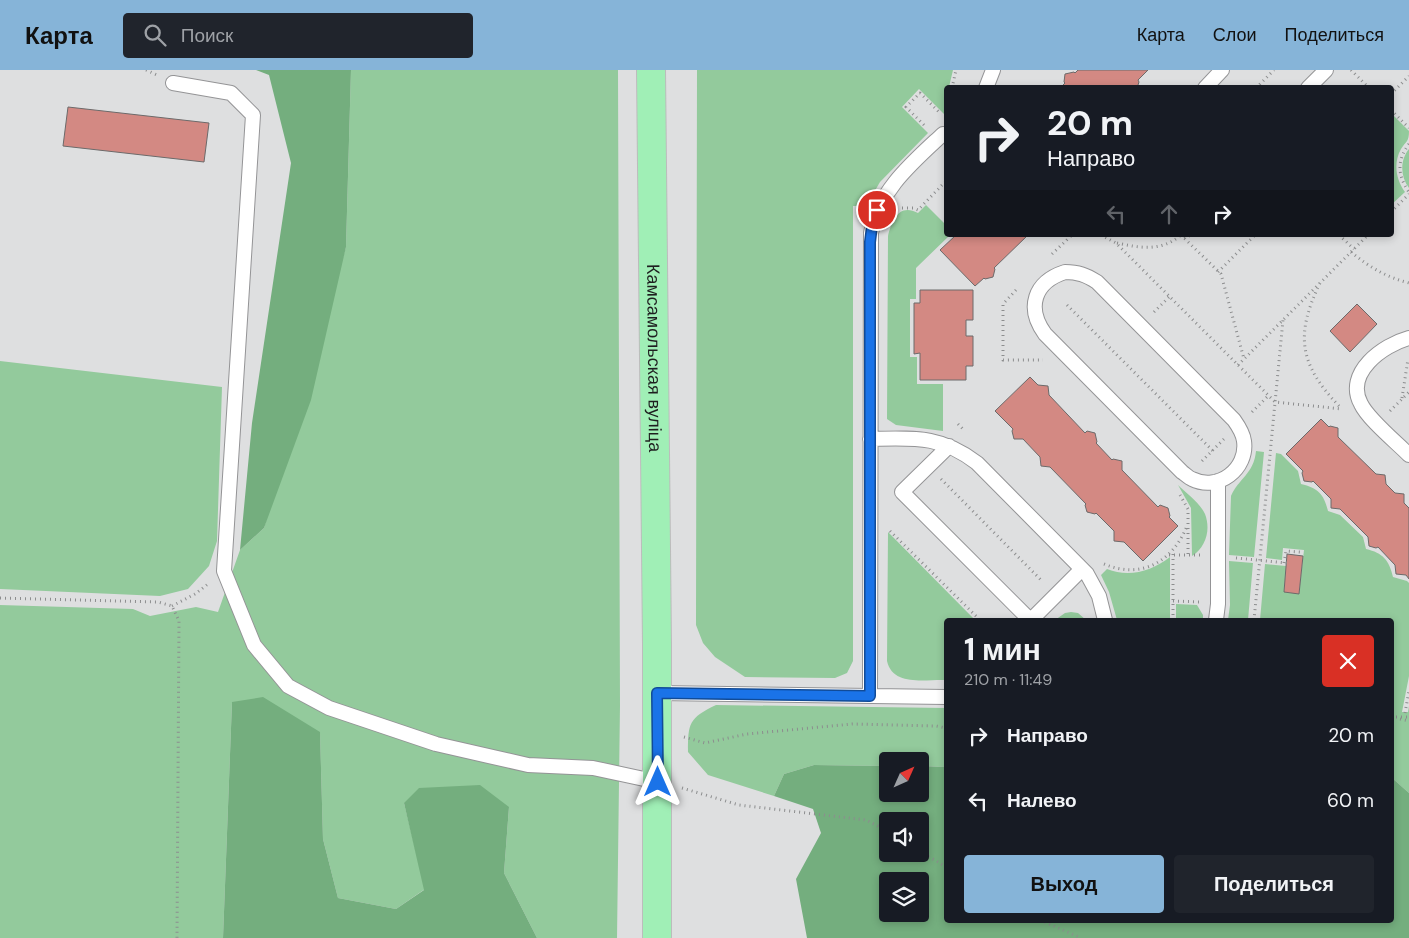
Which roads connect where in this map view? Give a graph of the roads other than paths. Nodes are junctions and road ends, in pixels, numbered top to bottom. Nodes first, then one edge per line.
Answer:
1 (651, 70) edge
2 (993, 70) edge
3 (1222, 70) edge
4 (1326, 70) edge
5 (173, 83) dead end
6 (987, 85) edge
7 (1208, 85) edge
8 (1311, 85) edge
9 (940, 137) road end
10 (1409, 338) edge
11 (870, 439) junction
12 (949, 446) junction
13 (1409, 455) edge
14 (1218, 481) junction
15 (1082, 569) junction
16 (1028, 618) edge
17 (1032, 618) edge
18 (1104, 618) edge
19 (1216, 618) edge
20 (870, 696) junction
21 (944, 697) edge
22 (657, 705) junction
23 (658, 782) junction
24 (657, 938) edge

1 - 22 main road, Камсамольская вуліца
2 - 6 lane
3 - 7 lane
4 - 8 lane
5 - 23 lane
9 - 11 lane
10 - 13 lane
11 - 12 lane
11 - 20 lane
12 - 15 lane
12 - 16 lane
14 - 14 lane
14 - 19 lane
15 - 17 lane
15 - 18 lane
20 - 21 lane
20 - 22 lane
22 - 23 main road, Камсамольская вуліца
23 - 24 main road, Камсамольская вуліца

